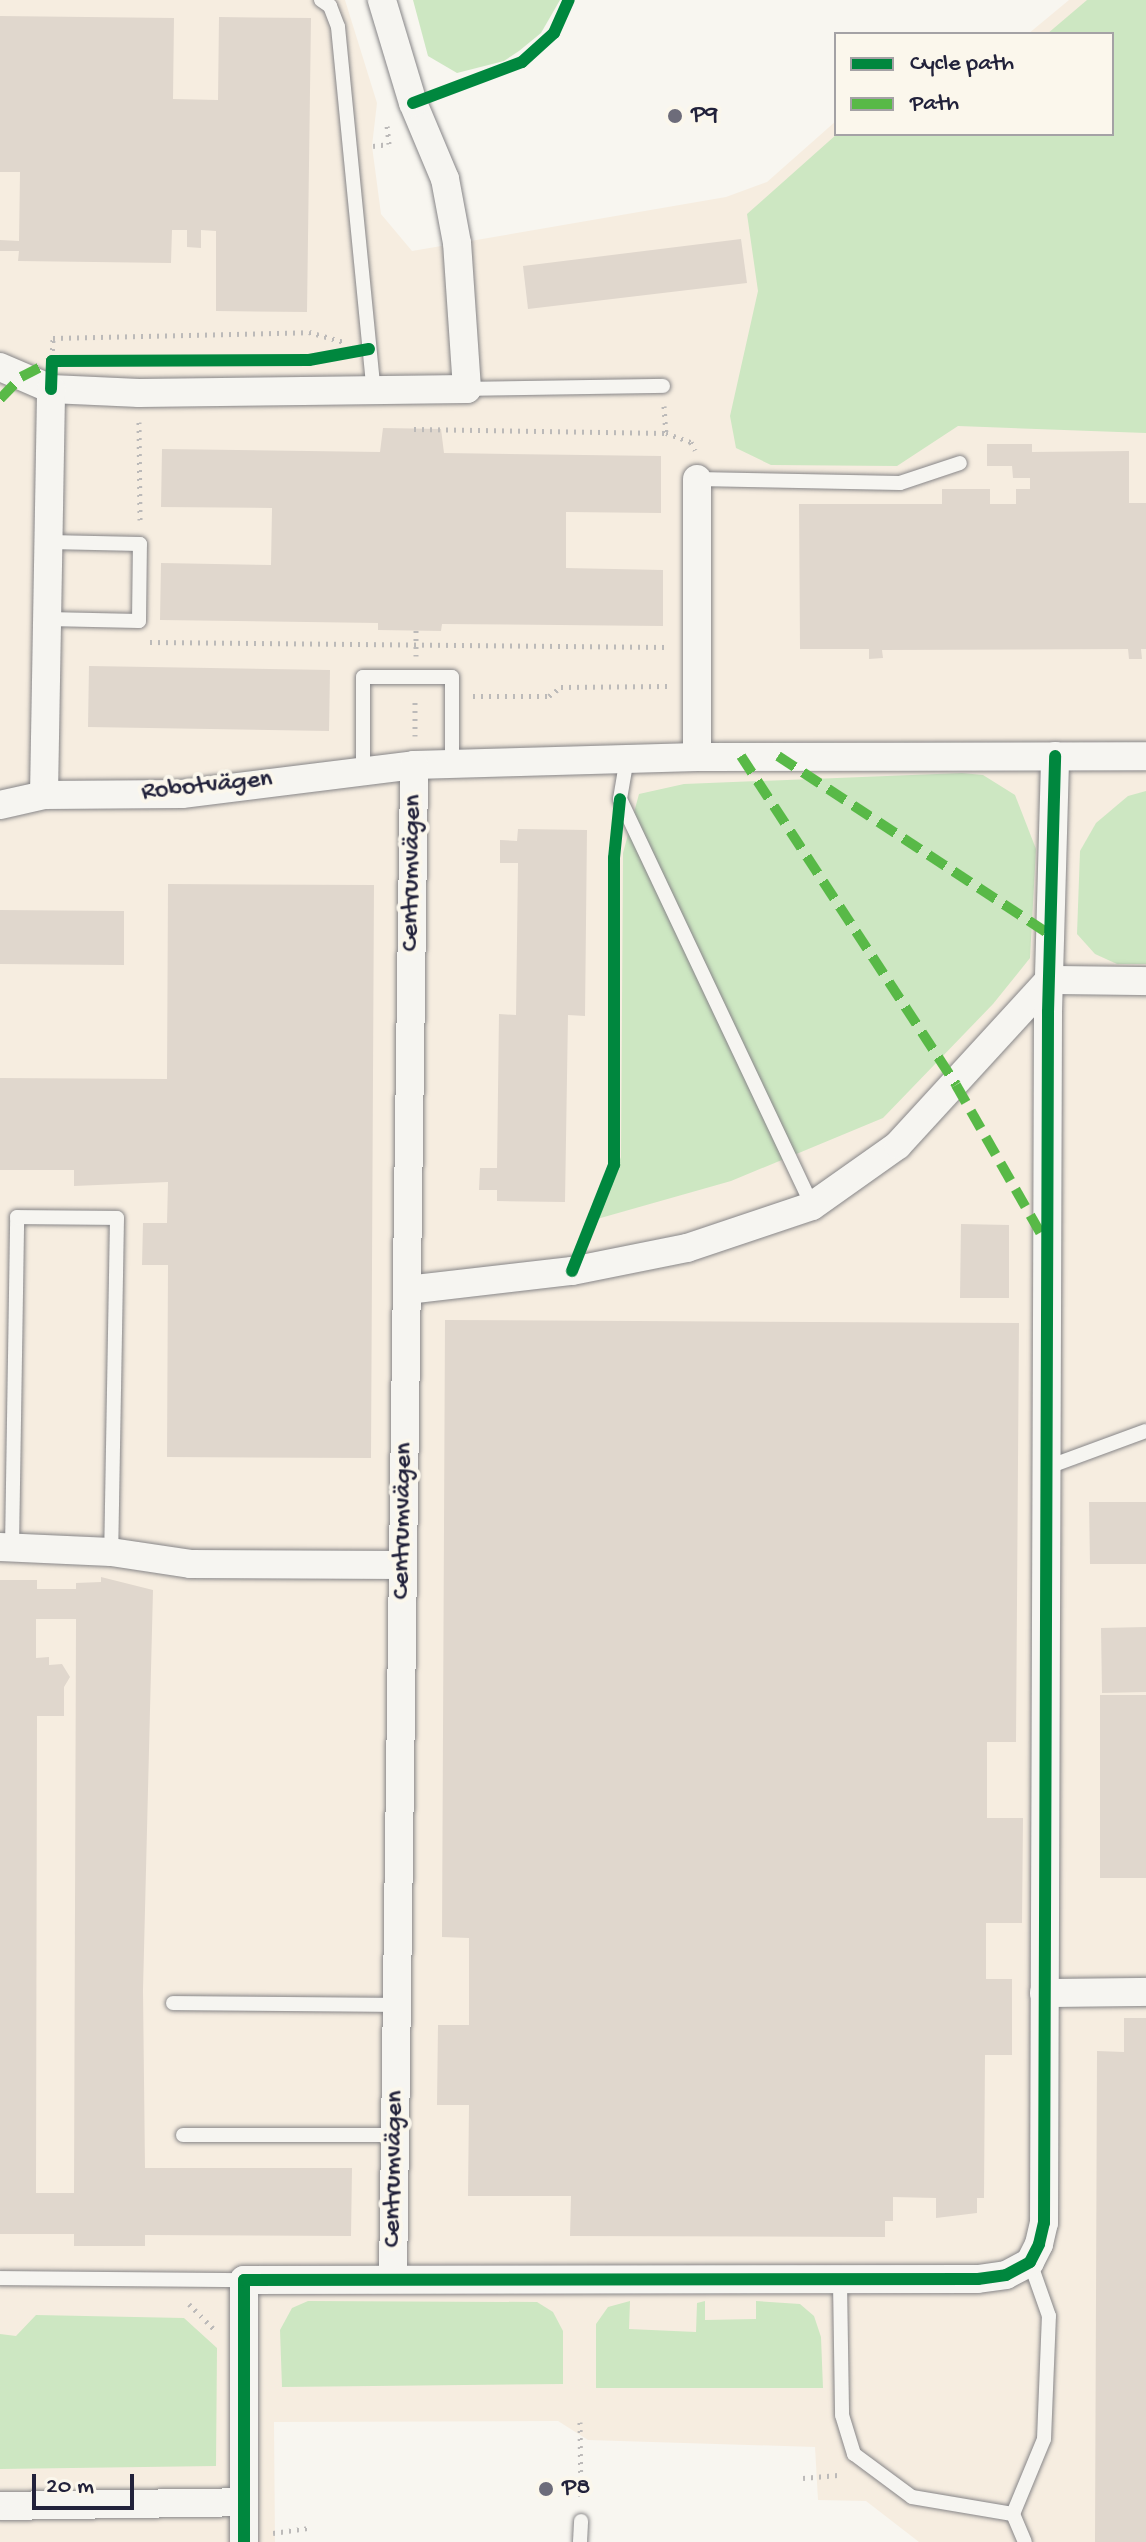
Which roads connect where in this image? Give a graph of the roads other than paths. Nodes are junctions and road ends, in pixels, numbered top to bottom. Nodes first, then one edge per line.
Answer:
1 (321, 0) edge
2 (382, 0) edge
3 (0, 367) edge
4 (52, 375) junction
5 (663, 386) dead end
6 (467, 389) junction
7 (374, 391) junction
8 (960, 463) dead end
9 (697, 479) joint
10 (49, 542) junction
11 (47, 619) junction
12 (1055, 756) junction
13 (1146, 756) edge
14 (697, 757) junction
15 (627, 758) junction
16 (414, 765) junction
17 (452, 765) junction
18 (363, 769) junction
19 (44, 795) junction
20 (0, 805) edge
21 (1049, 980) junction
22 (1146, 981) edge
23 (812, 1206) junction
24 (407, 1290) junction
25 (1146, 1431) edge
26 (1048, 1467) junction
27 (6, 1547) edge
28 (111, 1552) junction
29 (403, 1565) junction
30 (1146, 1992) edge
31 (1044, 1993) junction
32 (173, 2003) dead end
33 (397, 2005) junction
34 (183, 2135) dead end
35 (395, 2135) junction
36 (1030, 2262) junction
37 (0, 2278) edge
38 (393, 2278) junction
39 (244, 2280) junction
40 (840, 2282) junction
41 (244, 2502) junction
42 (0, 2506) edge
43 (1013, 2514) junction
44 (581, 2521) road end
45 (244, 2542) edge
46 (580, 2542) edge
47 (1025, 2542) edge

1 - 7 lane
2 - 6 street
3 - 4 street
4 - 7 street
4 - 10 street
5 - 6 lane
6 - 7 street
8 - 9 lane
9 - 14 street
10 - 11 street
10 - 11 lane
11 - 19 street
12 - 13 street, Robotvägen
12 - 14 street, Robotvägen
12 - 21 street
14 - 15 street, Robotvägen
15 - 17 street, Robotvägen
15 - 23 lane
16 - 17 street, Robotvägen
16 - 18 street, Robotvägen
16 - 24 street, Centrumvägen
17 - 18 lane
18 - 19 street, Robotvägen
19 - 20 street, Robotvägen
21 - 22 street
21 - 23 street
21 - 26 street
23 - 24 street
24 - 29 street, Centrumvägen
25 - 26 lane
26 - 31 street
27 - 28 street
27 - 28 lane
28 - 29 street
29 - 33 street, Centrumvägen
30 - 31 street
31 - 36 street
32 - 33 lane
33 - 35 street, Centrumvägen
34 - 35 lane
35 - 38 street, Centrumvägen
36 - 40 street
36 - 43 lane
37 - 39 lane
38 - 39 street
38 - 40 street
39 - 41 street
40 - 43 lane
41 - 42 street
41 - 45 street
43 - 47 lane
44 - 46 lane

